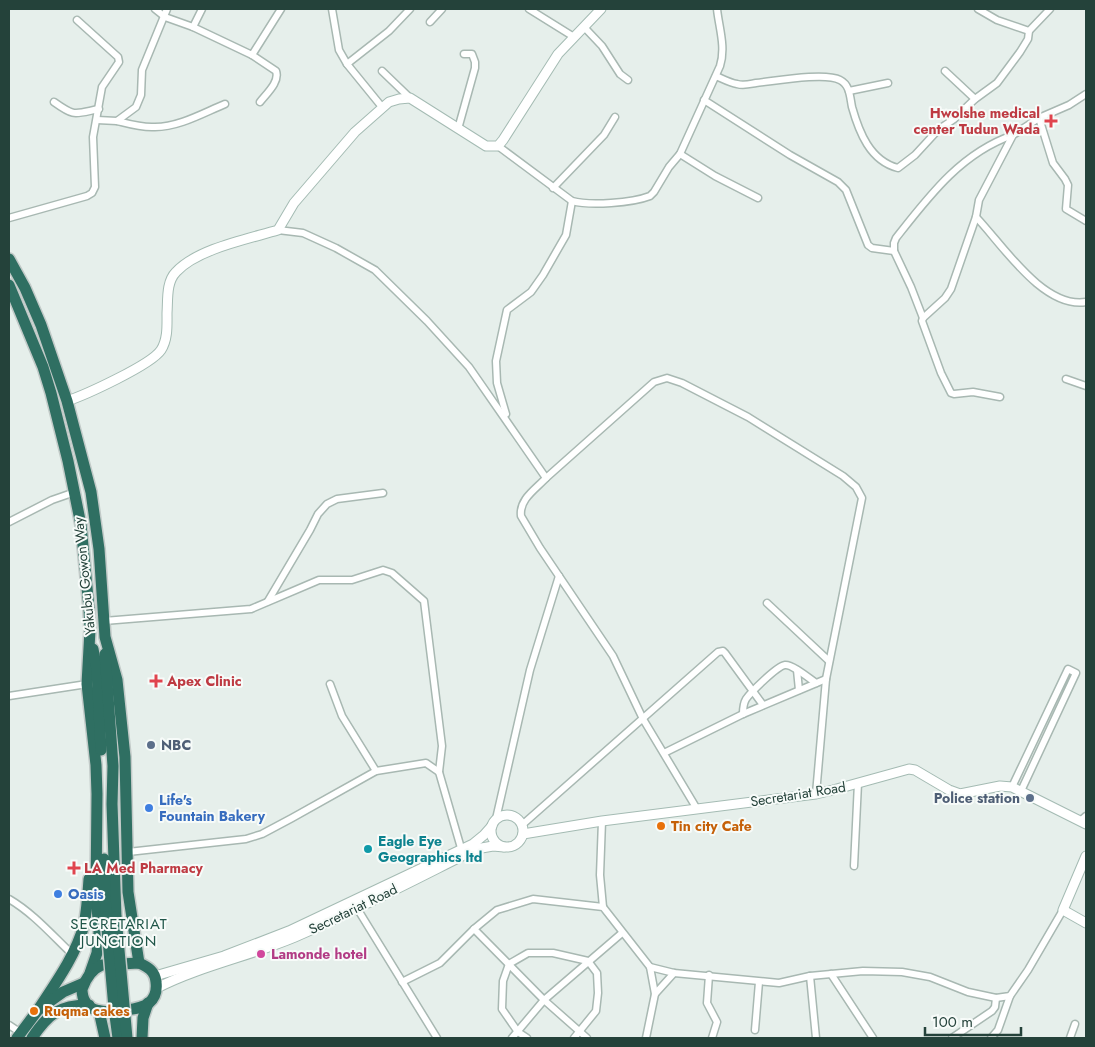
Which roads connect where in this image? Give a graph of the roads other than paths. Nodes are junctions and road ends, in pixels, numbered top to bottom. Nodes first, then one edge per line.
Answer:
1 (155, 9) edge
2 (167, 9) edge
3 (202, 9) edge
4 (281, 9) edge
5 (332, 9) edge
6 (410, 9) edge
7 (442, 9) edge
8 (529, 9) edge
9 (601, 9) edge
10 (717, 9) edge
11 (978, 9) edge
12 (1050, 9) edge
13 (165, 17) junction
14 (77, 20) dead end
15 (430, 22) dead end
16 (193, 27) junction
17 (584, 27) junction
18 (1029, 30) junction
19 (574, 37) junction
20 (464, 54) dead end
21 (252, 55) junction
22 (347, 64) junction
23 (944, 71) dead end
24 (382, 72) dead end
25 (716, 76) junction
26 (628, 80) dead end
27 (888, 83) dead end
28 (849, 91) junction
29 (1086, 94) edge
30 (410, 98) junction
31 (975, 99) junction
32 (704, 100) junction
33 (54, 102) dead end
34 (260, 102) dead end
35 (224, 104) dead end
36 (382, 107) junction
37 (99, 109) junction
38 (616, 117) dead end
39 (1039, 118) junction
40 (97, 120) junction
41 (117, 121) junction
42 (458, 129) junction
43 (1013, 135) junction
44 (498, 146) junction
45 (680, 154) junction
46 (553, 188) junction
47 (758, 198) dead end
48 (572, 201) junction
49 (976, 217) junction
50 (9, 218) edge
51 (1086, 222) edge
52 (278, 230) junction
53 (894, 251) junction
54 (9, 259) edge
55 (9, 285) edge
56 (1086, 302) edge
57 (923, 318) junction
58 (1066, 379) dead end
59 (1086, 386) edge
60 (1000, 396) dead end
61 (67, 401) junction
62 (508, 420) junction
63 (546, 478) junction
64 (75, 492) junction
65 (383, 493) dead end
66 (9, 522) edge
67 (559, 576) junction
68 (267, 602) junction
69 (767, 603) dead end
70 (104, 621) junction
71 (90, 630) junction
72 (105, 637) junction
73 (829, 662) junction
74 (797, 670) junction
75 (826, 679) junction
76 (816, 683) junction
77 (88, 684) junction
78 (330, 684) dead end
79 (799, 690) junction
80 (753, 691) junction
81 (9, 696) edge
82 (763, 705) junction
83 (743, 714) junction
84 (643, 719) junction
85 (91, 720) junction
86 (664, 753) junction
87 (376, 771) junction
88 (439, 772) junction
89 (858, 783) junction
90 (1012, 786) junction
91 (1021, 791) junction
92 (816, 794) junction
93 (697, 809) junction
94 (1084, 820) edge
95 (602, 821) junction
96 (494, 822) junction
97 (522, 829) junction
98 (504, 847) junction
99 (461, 848) junction
100 (128, 852) junction
101 (1086, 856) edge
102 (854, 866) dead end
103 (9, 899) edge
104 (355, 905) junction
105 (603, 907) junction
106 (1063, 910) junction
107 (111, 917) junction
108 (1086, 923) edge
109 (474, 929) junction
110 (622, 932) junction
111 (72, 954) junction
112 (588, 961) junction
113 (139, 963) junction
114 (509, 964) junction
115 (650, 967) junction
116 (90, 973) junction
117 (674, 973) junction
118 (831, 974) junction
119 (709, 975) junction
120 (810, 976) junction
121 (162, 980) junction
122 (402, 982) junction
123 (759, 982) junction
124 (84, 983) junction
125 (655, 994) junction
126 (1010, 996) junction
127 (996, 998) junction
128 (544, 1000) junction
129 (148, 1003) junction
130 (89, 1005) junction
131 (38, 1010) junction
132 (99, 1011) junction
133 (1075, 1024) dead end
134 (9, 1025) edge
135 (755, 1030) dead end
136 (998, 1030) junction
137 (580, 1031) junction
138 (518, 1032) junction
139 (19, 1036) edge
140 (32, 1038) edge
141 (105, 1038) edge
142 (118, 1038) edge
143 (127, 1038) edge
144 (142, 1038) edge
145 (437, 1038) edge
146 (512, 1038) edge
147 (527, 1038) edge
148 (574, 1038) edge
149 (588, 1038) edge
150 (646, 1038) edge
151 (712, 1038) edge
152 (816, 1038) edge
153 (872, 1038) edge
154 (952, 1038) edge
155 (985, 1038) edge
156 (991, 1038) edge
157 (1070, 1038) edge

1 - 13 street
2 - 13 street
3 - 16 street
4 - 21 street
5 - 22 street
6 - 22 street
7 - 15 street
8 - 19 street
9 - 17 street
10 - 25 street
11 - 18 street
12 - 18 street
13 - 16 street
13 - 41 street
14 - 37 street
16 - 21 street
17 - 19 street
17 - 26 street
18 - 31 street
19 - 44 street
20 - 42 street
21 - 34 street
22 - 36 street
23 - 31 street
24 - 30 street
25 - 28 street
25 - 32 street
27 - 28 street
28 - 31 street
29 - 39 street
30 - 36 street
30 - 42 street
32 - 45 street
32 - 53 street
33 - 37 street
35 - 41 street
36 - 52 street
37 - 40 street
38 - 46 street
39 - 43 street
39 - 51 street
40 - 41 street
40 - 50 street
42 - 44 street
43 - 49 street
43 - 53 street
44 - 46 street
45 - 47 street
45 - 48 street
46 - 48 street
48 - 62 street
49 - 56 street
49 - 57 street
52 - 61 street
52 - 62 street
53 - 57 street
54 - 61 highway, Yakubu Gowon Way
55 - 64 highway, Yakubu Gowon Way
57 - 60 street
58 - 59 street
61 - 70 highway, Yakubu Gowon Way
62 - 63 street
63 - 67 street
63 - 73 street
64 - 66 street
64 - 71 highway, Yakubu Gowon Way
65 - 68 street
67 - 84 street
67 - 96 street
68 - 70 street
68 - 88 street
69 - 73 street
70 - 72 highway, Yakubu Gowon Way
71 - 77 highway, Yakubu Gowon Way
71 - 107 highway
72 - 100 highway, Yakubu Gowon Way
72 - 107 highway
73 - 75 street
74 - 76 street
74 - 79 street
74 - 80 street
75 - 76 street
75 - 92 street
76 - 79 street
77 - 81 street
77 - 85 highway, Yakubu Gowon Way
78 - 87 street
79 - 82 street
80 - 82 street
80 - 83 street
80 - 84 street
82 - 83 street
83 - 86 street
84 - 86 street
84 - 97 street
85 - 111 highway
85 - 116 highway, Yakubu Gowon Way
86 - 93 street
87 - 88 street
87 - 100 street
88 - 99 street
89 - 90 street, Secretariat Road
89 - 92 street, Secretariat Road
89 - 102 street
90 - 91 street
90 - 91 street
91 - 94 street
92 - 93 street, Secretariat Road
93 - 95 street, Secretariat Road
95 - 97 street, Secretariat Road
95 - 105 street
96 - 97 street
96 - 98 street
96 - 99 street, Secretariat Road
97 - 98 street
98 - 104 street, Secretariat Road
99 - 104 street, Secretariat Road
100 - 113 highway, Yakubu Gowon Way
101 - 106 street
103 - 111 street
104 - 121 street, Secretariat Road
104 - 122 street
105 - 109 street
105 - 110 street
106 - 108 street
106 - 126 street
107 - 142 highway, bridge
107 - 143 highway, bridge
109 - 114 street
109 - 122 street
110 - 112 street
110 - 115 street
111 - 131 highway
112 - 114 street
112 - 128 street
112 - 137 street
113 - 116 highway
113 - 121 highway
114 - 128 street
114 - 138 street
115 - 117 street
115 - 125 street
116 - 124 highway
117 - 119 street
117 - 125 street
118 - 120 street
118 - 127 street
118 - 153 street
119 - 123 street
119 - 151 street
120 - 123 street
120 - 152 street
121 - 129 highway
122 - 145 street
123 - 135 street
124 - 130 highway
124 - 131 highway
125 - 150 street
126 - 127 street
126 - 136 street
127 - 154 street
128 - 137 street
128 - 138 street
129 - 132 highway
129 - 144 highway
130 - 132 highway
130 - 140 highway
131 - 139 highway
132 - 141 highway
133 - 157 street
134 - 139 street
136 - 155 street
136 - 156 street
137 - 148 street
137 - 149 street
138 - 146 street
138 - 147 street

